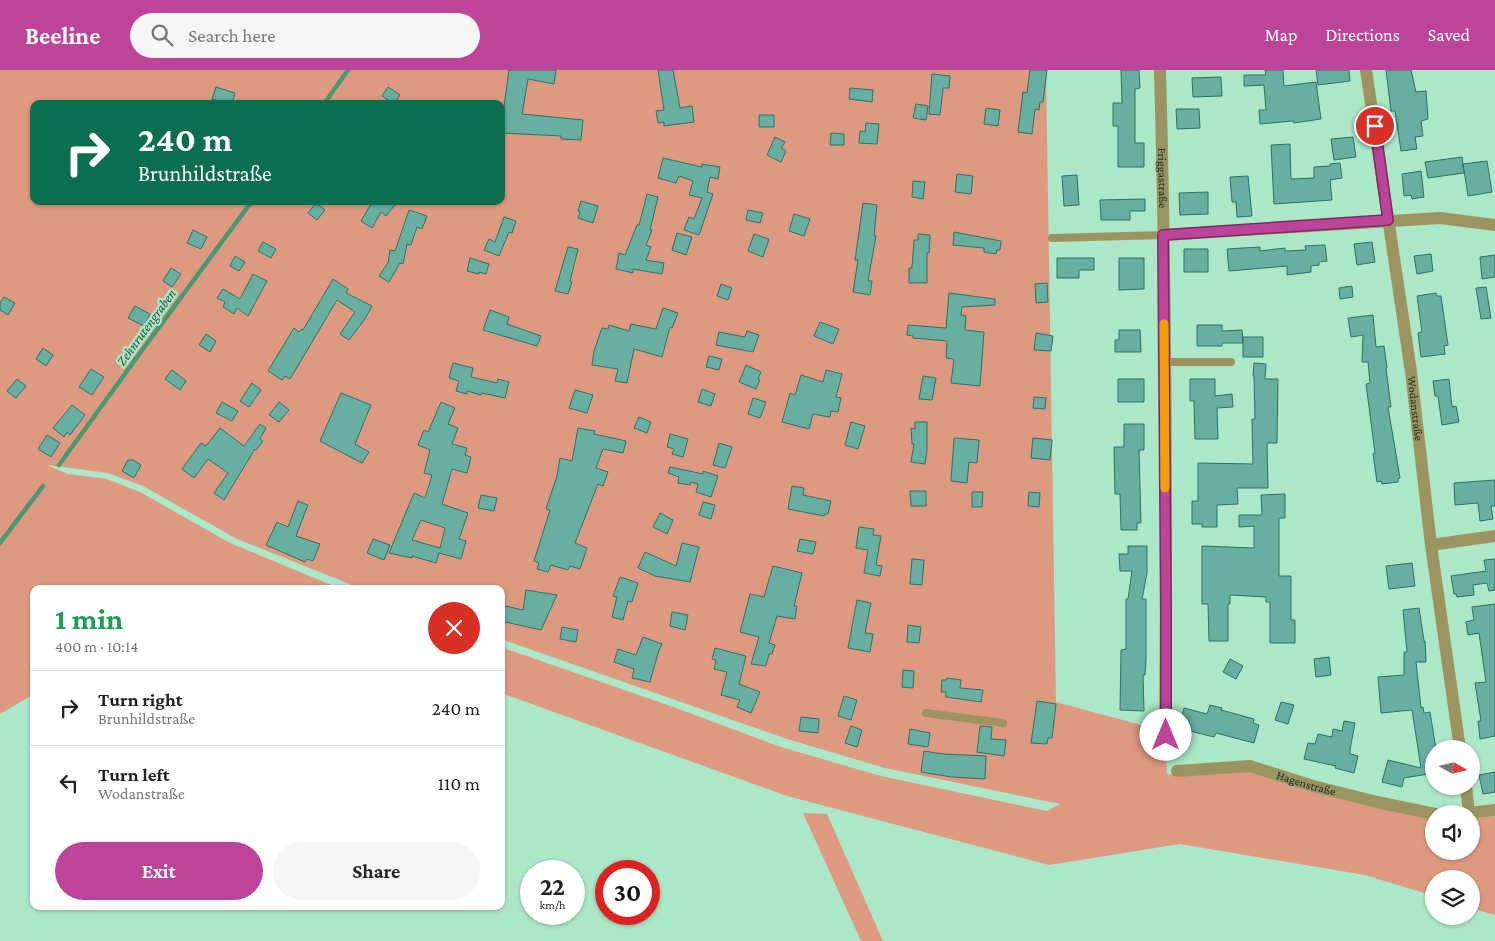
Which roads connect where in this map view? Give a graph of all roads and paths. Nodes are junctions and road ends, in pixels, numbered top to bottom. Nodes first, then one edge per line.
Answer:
1 (1160, 70) edge
2 (1366, 70) edge
3 (1388, 220) junction
4 (1495, 225) edge
5 (1163, 235) junction
6 (1052, 238) dead end
7 (1164, 362) junction
8 (1231, 362) dead end
9 (1495, 536) edge
10 (1431, 545) junction
11 (926, 713) dead end
12 (1002, 723) dead end
13 (1166, 735) dead end
14 (1459, 740) edge
15 (1177, 771) dead end
16 (1495, 810) edge
17 (1425, 812) edge
18 (1480, 812) edge

1 - 5 street, Friggastraße
2 - 3 street, Wodanstraße
3 - 4 street
3 - 5 street
3 - 10 street, Wodanstraße
5 - 6 lane
5 - 7 street, Friggastraße
7 - 8 lane
7 - 13 street, Friggastraße
9 - 10 street
10 - 14 street, Wodanstraße
11 - 12 lane
15 - 17 street, Hagenstraße
16 - 18 street

